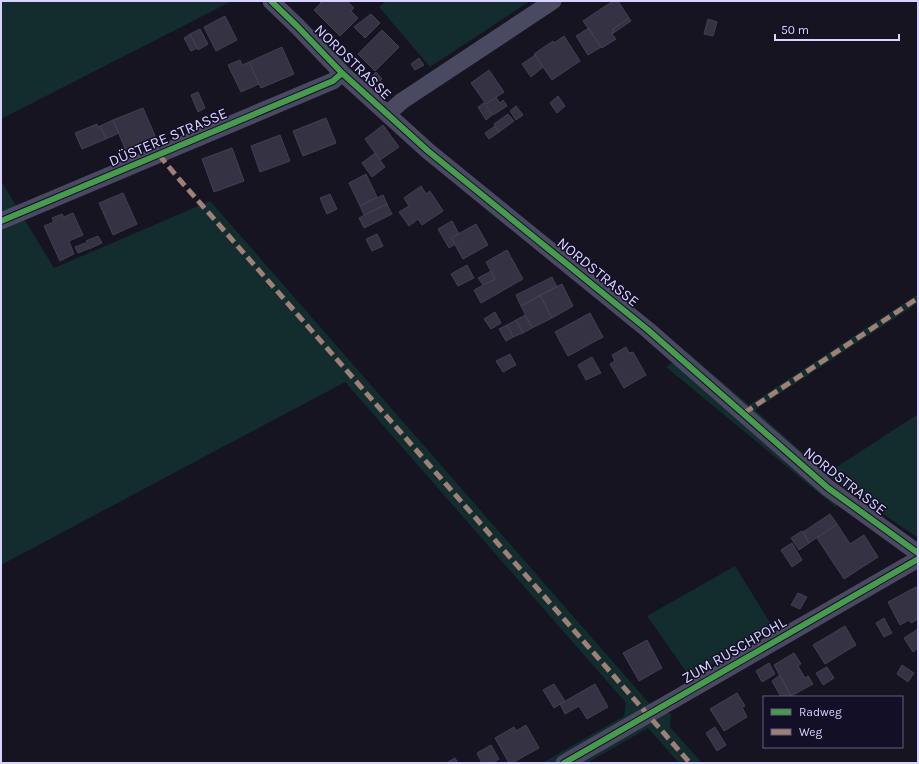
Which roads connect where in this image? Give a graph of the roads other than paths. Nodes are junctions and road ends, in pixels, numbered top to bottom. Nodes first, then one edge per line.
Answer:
1 (271, 1) edge
2 (552, 1) edge
3 (342, 72) junction
4 (387, 114) junction
5 (1, 221) edge
6 (918, 553) edge
7 (918, 559) edge
8 (564, 763) edge

1 - 3 street, NORDSTRASSE
2 - 4 street
3 - 4 street, NORDSTRASSE
3 - 5 street, DÜSTERE STRASSE
4 - 6 street, NORDSTRASSE
7 - 8 street, ZUM RUSCHPOHL

